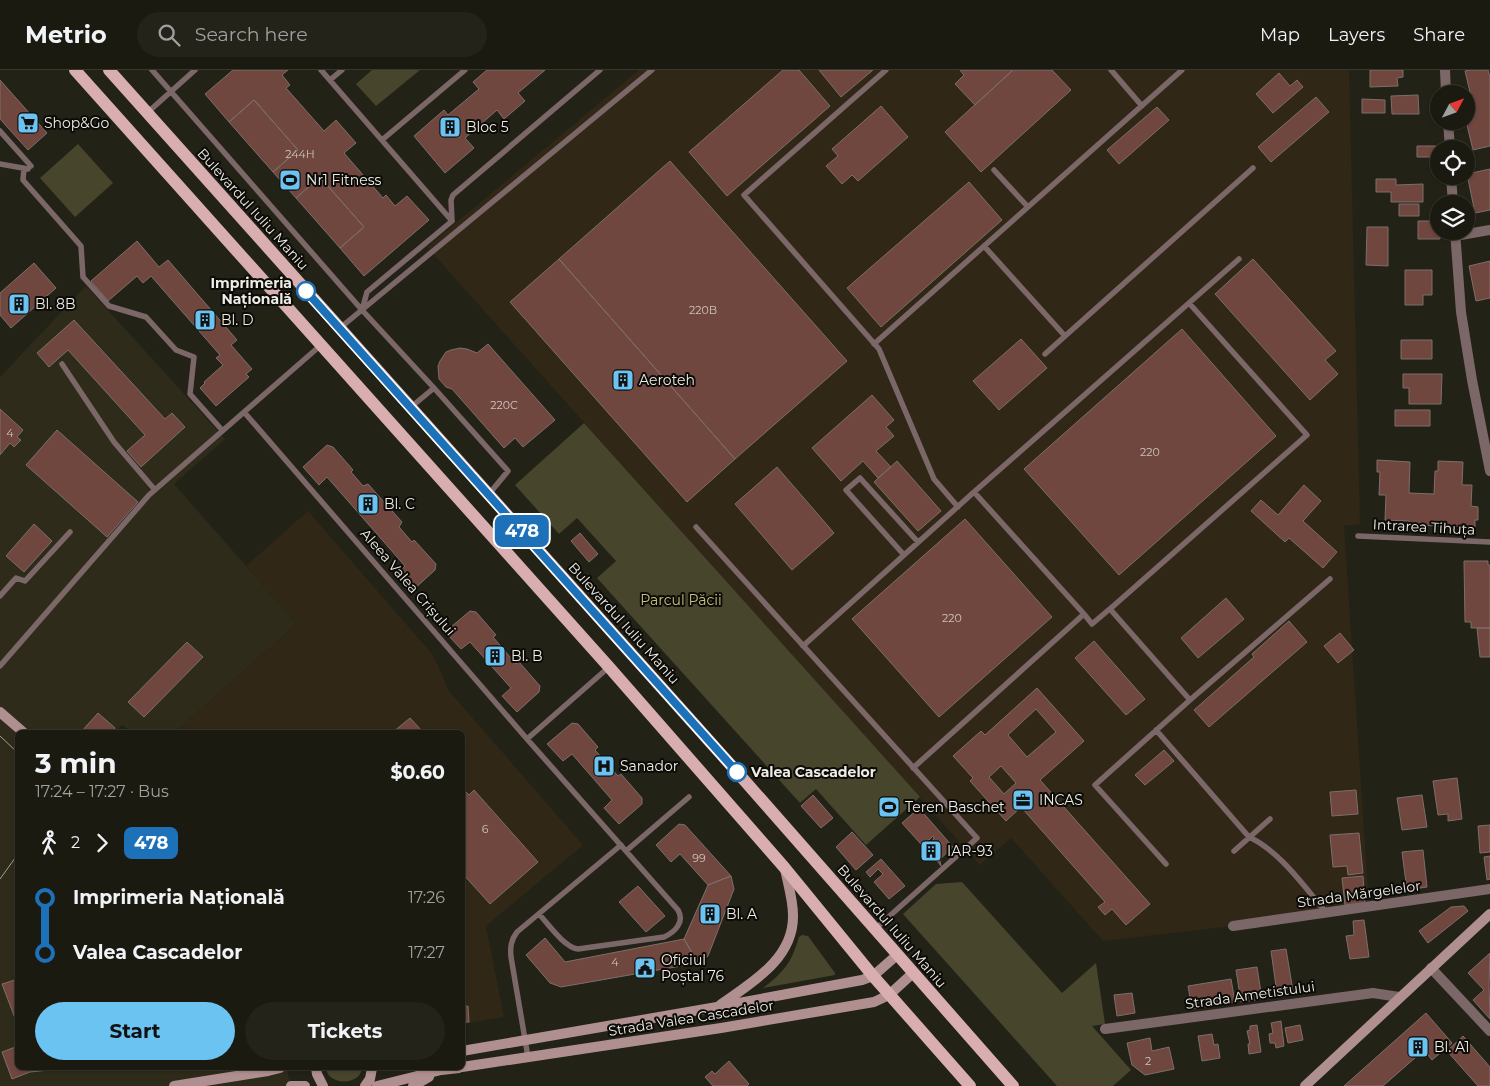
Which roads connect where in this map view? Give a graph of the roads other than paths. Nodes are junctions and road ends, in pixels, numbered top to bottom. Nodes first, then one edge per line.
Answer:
1 (75, 70) edge
2 (109, 70) edge
3 (152, 70) edge
4 (195, 70) edge
5 (320, 70) edge
6 (342, 70) edge
7 (465, 70) edge
8 (600, 70) edge
9 (652, 70) edge
10 (886, 70) edge
11 (1111, 70) edge
12 (1182, 70) edge
13 (1444, 70) edge
14 (330, 80) junction
15 (1445, 85) edge
16 (170, 91) junction
17 (1142, 106) junction
18 (146, 113) junction
19 (0, 131) edge
20 (382, 140) junction
21 (0, 164) edge
22 (28, 168) junction
23 (1253, 168) dead end
24 (994, 170) dead end
25 (1028, 207) junction
26 (452, 220) junction
27 (1490, 230) edge
28 (1475, 232) edge
29 (1455, 240) edge
30 (984, 246) junction
31 (1239, 259) dead end
32 (1190, 303) junction
33 (362, 310) junction
34 (340, 328) junction
35 (1065, 336) junction
36 (874, 344) junction
37 (321, 345) junction
38 (1045, 354) dead end
39 (62, 364) dead end
40 (434, 388) junction
41 (411, 407) junction
42 (244, 412) junction
43 (222, 430) junction
44 (1490, 471) edge
45 (154, 490) junction
46 (974, 492) junction
47 (489, 494) junction
48 (958, 507) junction
49 (696, 527) dead end
50 (70, 532) dead end
51 (1358, 536) dead end
52 (918, 542) junction
53 (1490, 542) edge
54 (904, 555) junction
55 (1330, 579) dead end
56 (0, 596) edge
57 (1112, 607) junction
58 (1084, 614) junction
59 (803, 646) junction
60 (0, 666) edge
61 (609, 667) junction
62 (1190, 700) junction
63 (0, 712) edge
64 (21, 730) edge
65 (1156, 730) junction
66 (527, 739) junction
67 (913, 768) junction
68 (689, 797) dead end
69 (1270, 819) dead end
70 (1249, 838) junction
71 (621, 846) junction
72 (626, 851) junction
73 (1234, 851) dead end
74 (1166, 864) dead end
75 (784, 867) junction
76 (1490, 889) edge
77 (1327, 913) junction
78 (539, 914) junction
79 (1490, 914) edge
80 (1233, 926) dead end
81 (874, 929) junction
82 (897, 955) junction
83 (1431, 968) junction
84 (913, 973) junction
85 (873, 976) junction
86 (889, 995) junction
87 (1399, 997) junction
88 (717, 1007) junction
89 (1105, 1029) dead end
90 (1490, 1031) edge
91 (525, 1039) junction
92 (465, 1050) edge
93 (528, 1057) junction
94 (465, 1066) edge
95 (267, 1070) edge
96 (316, 1070) edge
97 (372, 1070) edge
98 (441, 1070) joint
99 (174, 1086) edge
100 (291, 1086) edge
101 (305, 1086) edge
102 (323, 1086) edge
103 (365, 1086) edge
104 (377, 1086) edge
105 (413, 1086) edge
106 (970, 1086) edge
107 (1013, 1086) edge
108 (1305, 1086) edge

1 - 37 main road
2 - 18 main road, Bulevardul Iuliu Maniu
3 - 16 lane
4 - 16 lane
5 - 14 lane
6 - 14 lane
7 - 20 lane
8 - 26 lane
9 - 33 lane
10 - 36 lane
11 - 17 lane
12 - 17 lane
13 - 15 street
14 - 20 lane
16 - 18 lane
16 - 33 lane
17 - 25 lane
18 - 34 main road, Bulevardul Iuliu Maniu
19 - 22 lane
20 - 26 lane
21 - 22 lane
22 - 43 lane
23 - 35 lane
24 - 25 lane
25 - 30 lane
26 - 33 lane
27 - 28 street
29 - 44 street
30 - 35 lane
30 - 36 lane
31 - 32 lane
32 - 46 lane
32 - 57 lane
33 - 34 lane
33 - 40 lane
34 - 41 main road, Bulevardul Iuliu Maniu
35 - 38 lane
36 - 48 lane
37 - 42 lane
37 - 61 main road
39 - 45 lane
40 - 41 lane
40 - 47 lane
41 - 47 main road, Bulevardul Iuliu Maniu
42 - 43 lane
42 - 66 lane, Aleea Valea Crișului
43 - 45 lane
45 - 60 lane
46 - 48 lane
46 - 58 lane
47 - 81 main road, Bulevardul Iuliu Maniu
48 - 52 lane
49 - 59 lane
50 - 56 lane
51 - 53 lane, Intrarea Tihuța
52 - 54 lane
52 - 54 lane
54 - 59 lane
55 - 62 lane
57 - 58 lane
57 - 62 lane
58 - 67 lane
59 - 67 lane
61 - 66 lane
61 - 75 main road
62 - 65 lane
63 - 64 main road
65 - 70 lane
65 - 74 lane
66 - 71 lane, Aleea Valea Crișului
67 - 81 lane
68 - 72 lane
69 - 70 lane
70 - 73 lane
70 - 77 lane
71 - 72 lane, Aleea Valea Crișului
71 - 78 lane
72 - 78 lane, Aleea Valea Crișului
75 - 85 main road
75 - 88 main road
76 - 77 street, Strada Mărgelelor
77 - 80 street, Strada Mărgelelor
78 - 91 lane
79 - 83 main road
81 - 82 main road, Bulevardul Iuliu Maniu
82 - 84 main road, Bulevardul Iuliu Maniu
82 - 85 main road, Strada Valea Cascadelor
83 - 87 main road
83 - 90 street
84 - 86 main road, Strada Valea Cascadelor
84 - 107 main road, Bulevardul Iuliu Maniu
85 - 86 main road
85 - 88 main road, Strada Valea Cascadelor
86 - 93 main road, Strada Valea Cascadelor
86 - 106 main road
87 - 89 street, Strada Ametistului
87 - 108 main road
88 - 91 main road, Strada Valea Cascadelor
91 - 92 main road, Strada Valea Cascadelor
91 - 93 lane
93 - 94 main road, Strada Valea Cascadelor
95 - 99 main road
96 - 102 main road
97 - 103 main road
98 - 104 main road, Strada Valea Cascadelor
98 - 105 main road
100 - 101 main road

